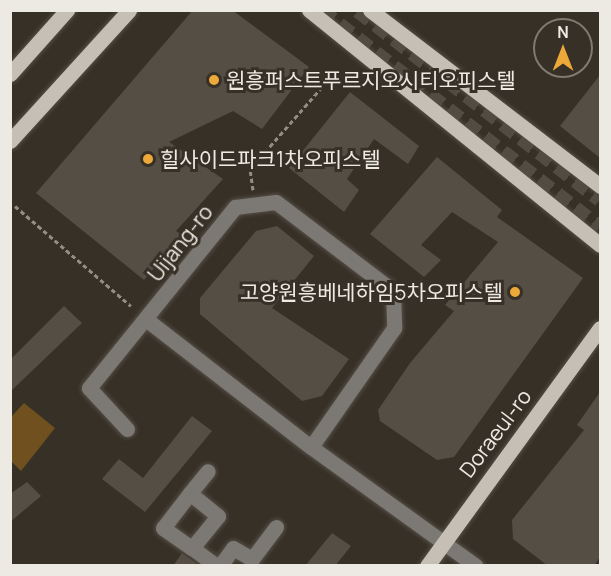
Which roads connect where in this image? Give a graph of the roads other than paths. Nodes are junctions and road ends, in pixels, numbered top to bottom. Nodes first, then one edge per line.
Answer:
1 (309, 10) edge
2 (370, 10) edge
3 (66, 11) edge
4 (129, 12) edge
5 (10, 74) edge
6 (10, 141) edge
7 (600, 186) edge
8 (600, 245) edge
9 (147, 320) junction
10 (600, 328) edge
11 (127, 429) dead end
12 (310, 447) junction
13 (208, 471) dead end
14 (190, 494) junction
15 (276, 527) dead end
16 (444, 540) junction
17 (192, 548) junction
18 (219, 566) edge
19 (427, 566) edge
20 (476, 566) edge

1 - 8 main road
2 - 7 main road
3 - 5 main road
4 - 6 main road
9 - 11 street
9 - 12 street
9 - 12 street, Uijang-ro
10 - 16 main road, Doraeul-ro
12 - 16 street
13 - 14 street
14 - 17 street
14 - 17 street
15 - 18 street
16 - 19 main road, Doraeul-ro
16 - 20 street
17 - 18 street

